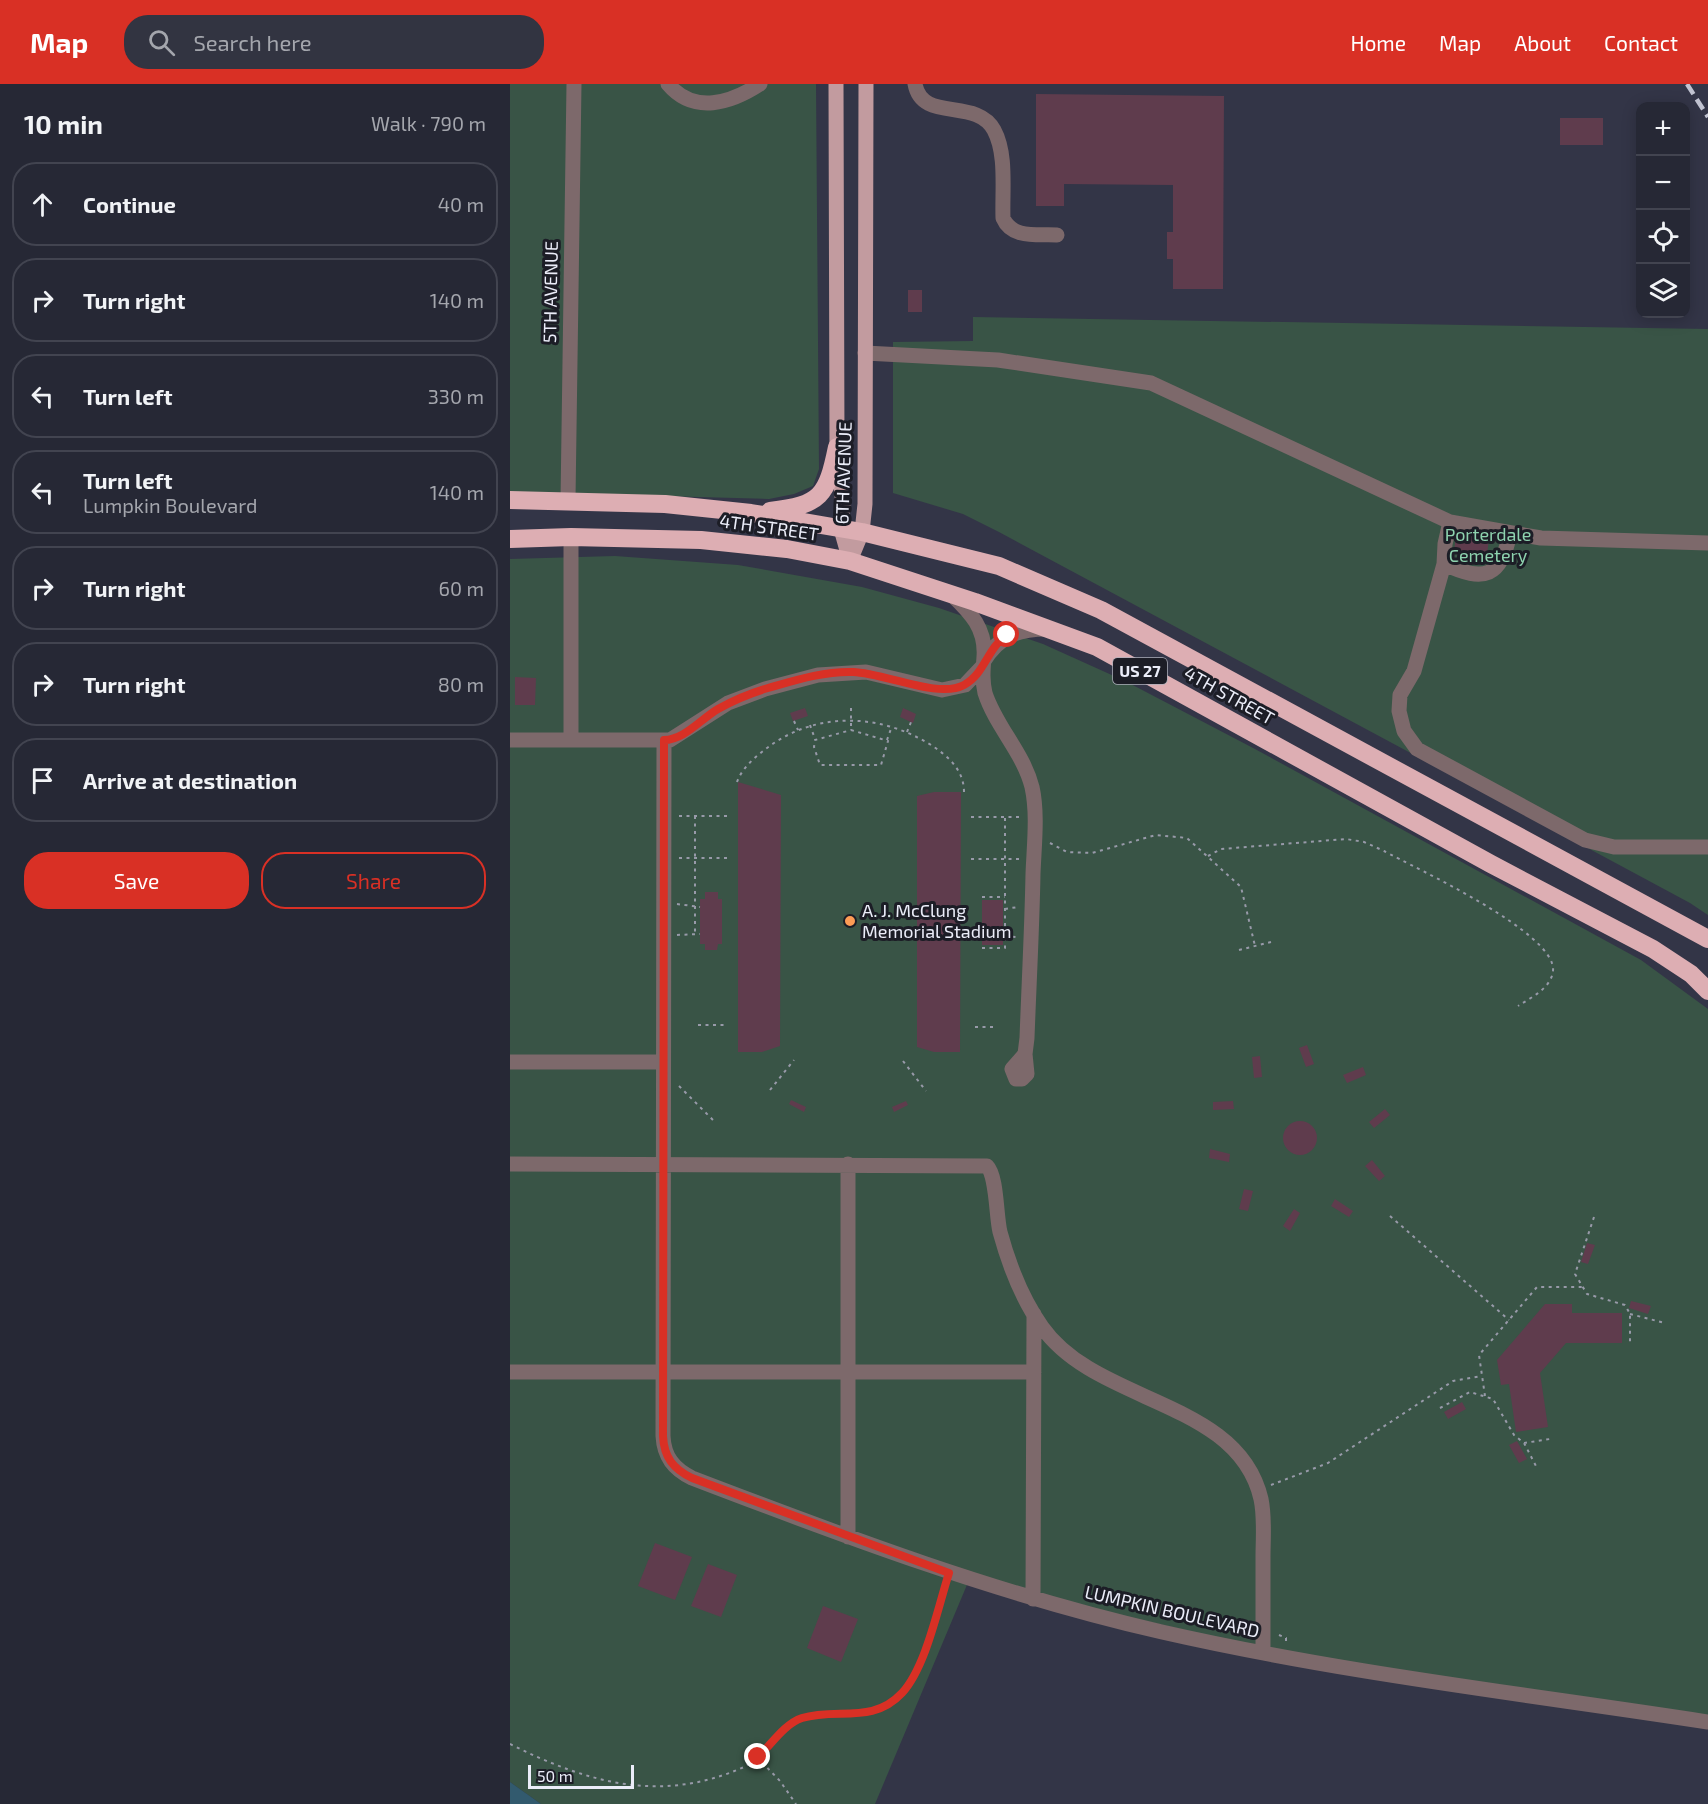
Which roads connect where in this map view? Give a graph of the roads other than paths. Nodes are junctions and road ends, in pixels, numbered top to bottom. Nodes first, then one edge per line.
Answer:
1 (574, 84) edge
2 (668, 84) edge
3 (760, 84) edge
4 (836, 84) edge
5 (866, 84) edge
6 (915, 84) edge
7 (1057, 235) dead end
8 (866, 353) junction
9 (837, 447) junction
10 (510, 500) edge
11 (568, 500) junction
12 (751, 513) junction
13 (1450, 522) junction
14 (840, 529) junction
15 (862, 532) junction
16 (1510, 532) junction
17 (571, 537) junction
18 (510, 539) edge
19 (1708, 543) edge
20 (850, 561) junction
21 (1444, 564) junction
22 (952, 595) junction
23 (1050, 630) junction
24 (983, 664) junction
25 (952, 690) junction
26 (991, 709) junction
27 (510, 740) edge
28 (571, 740) junction
29 (664, 740) junction
30 (1708, 847) edge
31 (1708, 939) edge
32 (1708, 991) edge
33 (1025, 1054) dead end
34 (510, 1062) edge
35 (663, 1062) junction
36 (510, 1164) edge
37 (663, 1164) junction
38 (848, 1164) junction
39 (1034, 1314) junction
40 (510, 1372) edge
41 (663, 1372) junction
42 (848, 1372) junction
43 (1034, 1372) junction
44 (848, 1538) junction
45 (1033, 1599) junction
46 (1263, 1653) junction
47 (1708, 1722) edge

1 - 11 street, 5TH AVENUE
2 - 3 street
4 - 9 main road, 6TH AVENUE
5 - 8 main road, 6TH AVENUE
6 - 7 street
8 - 13 street
8 - 15 main road, 6TH AVENUE
9 - 12 highway
9 - 14 main road, 6TH AVENUE
10 - 11 highway, 4TH STREET / US 27
11 - 12 highway, 4TH STREET / US 27
12 - 14 highway, 4TH STREET / US 27
13 - 16 street
13 - 21 street
14 - 15 highway, 4TH STREET / US 27
14 - 20 main road, 6TH AVENUE
15 - 20 main road, 6TH AVENUE
15 - 31 highway, 4TH STREET / US 27
16 - 19 street
16 - 21 street
17 - 18 highway, 4TH STREET / US 27
17 - 20 highway, 4TH STREET / US 27
17 - 28 street
20 - 22 highway, 4TH STREET / US 27
21 - 30 street
22 - 23 highway, 4TH STREET / US 27
22 - 24 street
23 - 24 street
23 - 32 highway, 4TH STREET / US 27
24 - 25 street
24 - 26 street
25 - 26 street
25 - 29 street
26 - 33 street
27 - 28 street
28 - 29 street
29 - 35 street
34 - 35 street
35 - 37 street
36 - 37 street
37 - 38 street
37 - 41 street
38 - 39 street
38 - 42 street
39 - 43 street
39 - 46 street
40 - 41 street
41 - 42 street
41 - 44 street, LUMPKIN BOULEVARD
42 - 43 street
42 - 44 street
43 - 45 street
44 - 45 street, LUMPKIN BOULEVARD
45 - 46 street, LUMPKIN BOULEVARD
46 - 47 street, LUMPKIN BOULEVARD

